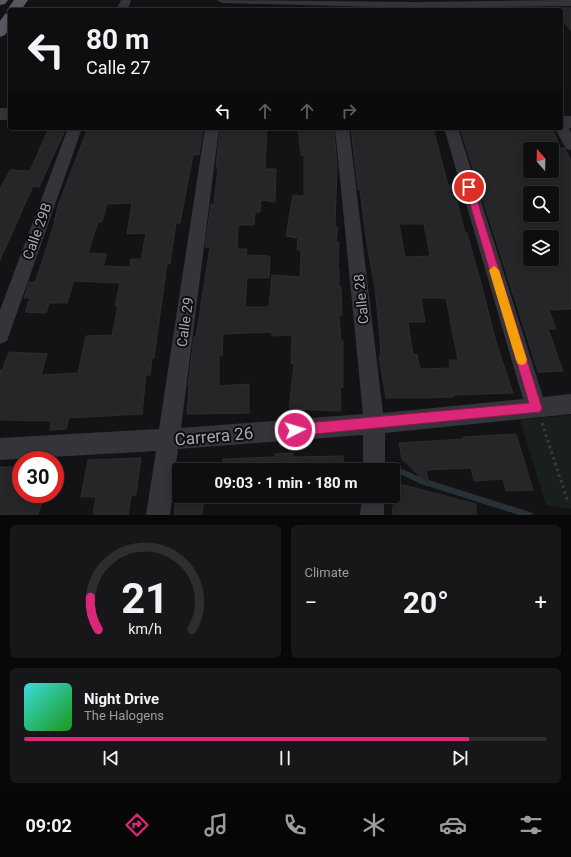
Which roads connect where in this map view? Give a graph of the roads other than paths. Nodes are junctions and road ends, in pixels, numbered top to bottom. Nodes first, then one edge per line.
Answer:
1 (222, 0) edge
2 (229, 0) edge
3 (457, 3) edge
4 (571, 3) edge
5 (332, 5) edge
6 (417, 7) edge
7 (503, 8) edge
8 (8, 20) edge
9 (0, 32) edge
10 (74, 130) edge
11 (212, 130) edge
12 (342, 130) edge
13 (452, 130) edge
14 (563, 130) edge
15 (571, 145) edge
16 (0, 335) edge
17 (571, 404) edge
18 (536, 408) junction
19 (374, 424) junction
20 (169, 440) junction
21 (0, 448) edge
22 (374, 463) edge
23 (373, 503) edge
24 (158, 515) edge
25 (372, 515) edge

1 - 2 street
2 - 5 street
3 - 6 street
3 - 7 street
4 - 7 street
5 - 6 street
8 - 9 highway
10 - 16 street, Calle 29B
11 - 20 street, Calle 29
12 - 19 street, Calle 28
13 - 18 street
14 - 15 street
17 - 18 street, Carrera 26
18 - 19 street, Carrera 26
19 - 20 street, Carrera 26
19 - 22 street, Calle 28
20 - 21 street, Carrera 26
20 - 24 street, Calle 29
23 - 25 street

